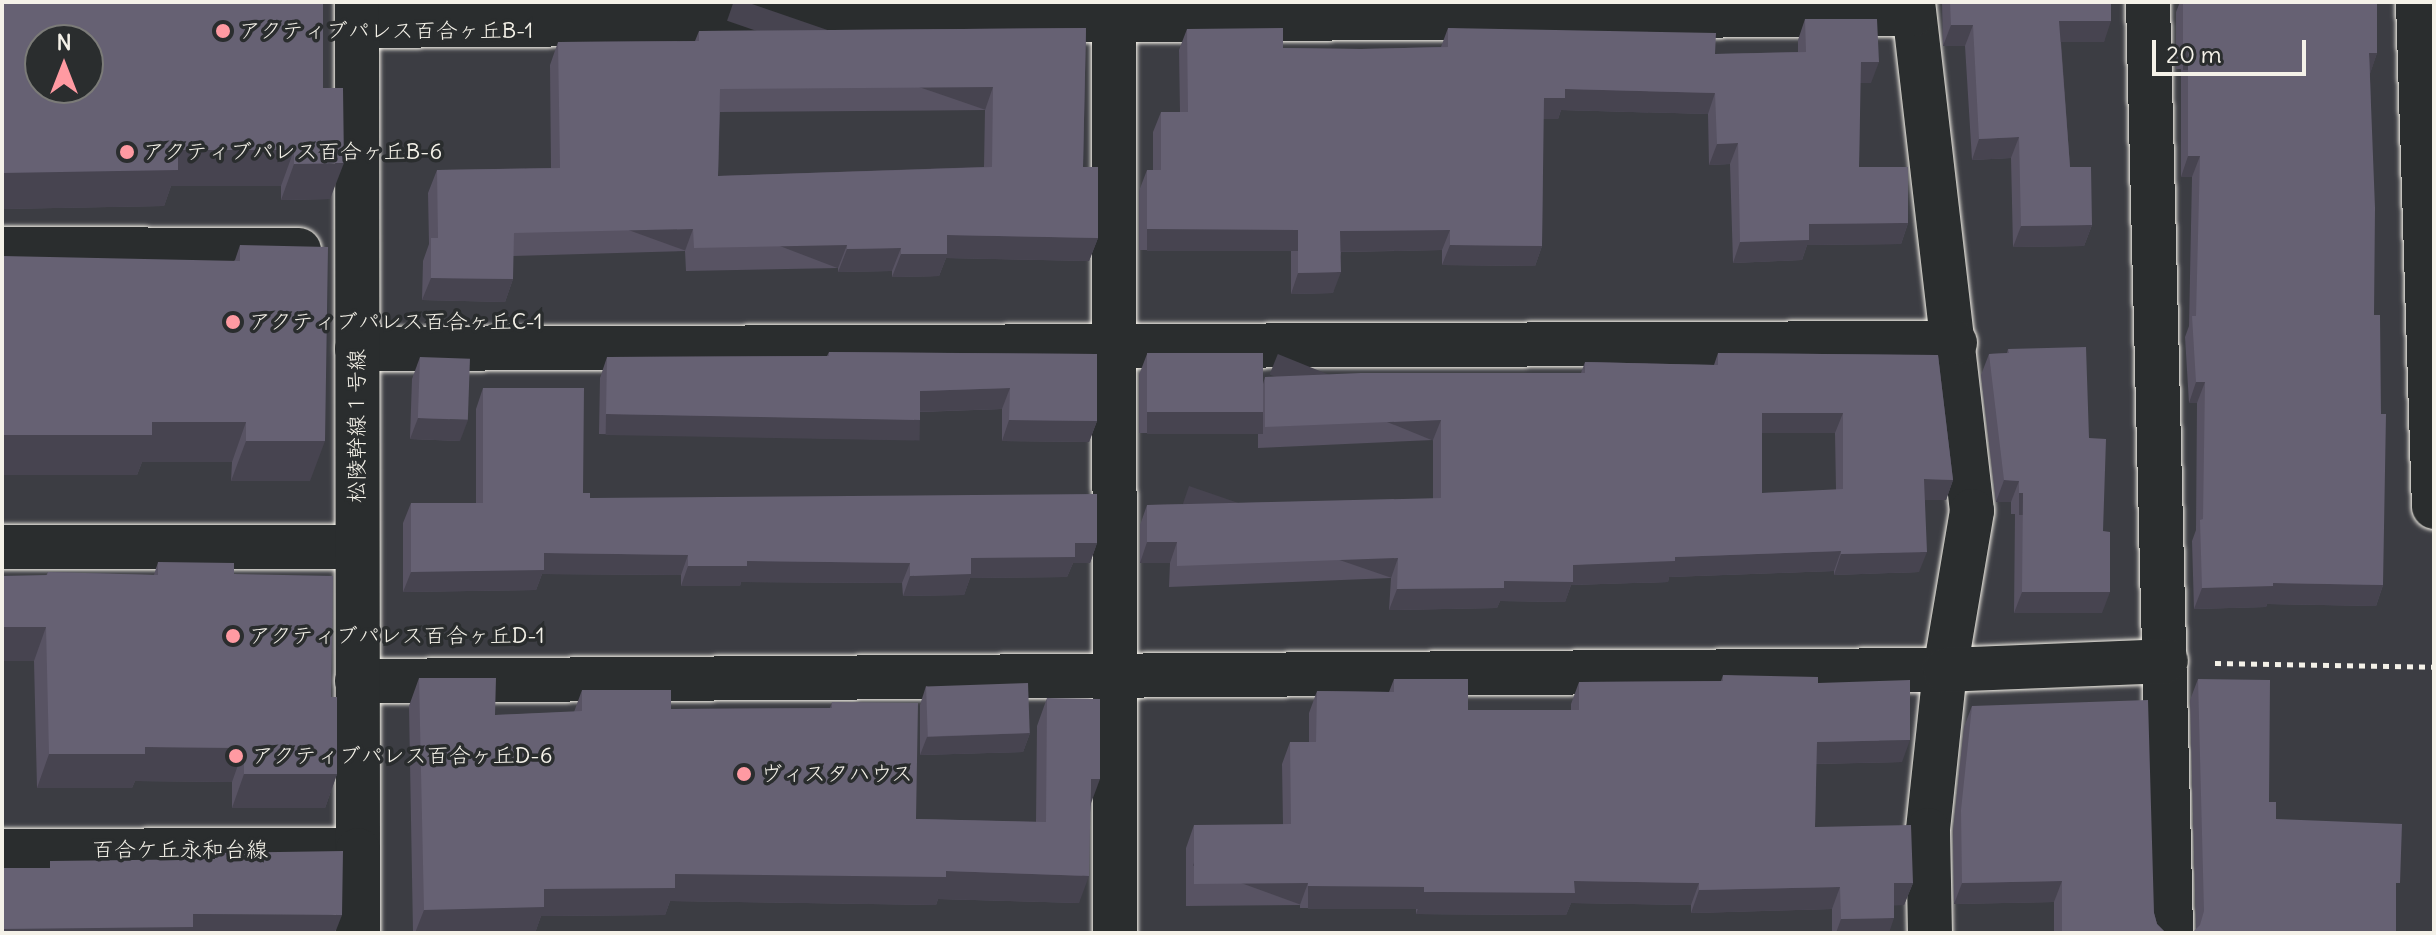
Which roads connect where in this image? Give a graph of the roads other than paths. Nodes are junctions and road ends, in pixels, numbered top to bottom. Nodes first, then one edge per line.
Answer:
1 (2148, 2) edge
2 (2418, 2) edge
3 (1914, 8) edge
4 (1114, 10) edge
5 (357, 14) edge
6 (2, 249) edge
7 (357, 250) junction
8 (1955, 343) junction
9 (1114, 348) junction
10 (357, 349) junction
11 (2434, 507) edge
12 (2, 547) edge
13 (357, 547) junction
14 (2166, 661) junction
15 (1945, 670) junction
16 (1114, 676) junction
17 (357, 681) junction
18 (358, 850) junction
19 (2, 851) edge
20 (358, 933) edge
21 (1115, 933) edge
22 (1930, 933) edge
23 (2171, 933) edge

1 - 14 street
2 - 11 street
3 - 4 street
3 - 8 street
4 - 5 street
4 - 9 street
5 - 7 street, 松陵幹線１号線
6 - 7 street
7 - 10 street, 松陵幹線１号線
8 - 9 street
8 - 15 street
9 - 10 street
9 - 16 street
10 - 13 street, 松陵幹線１号線
12 - 13 street
13 - 17 street, 松陵幹線１号線
14 - 15 street
14 - 23 street
15 - 16 street
15 - 22 street
16 - 17 street
16 - 21 street
17 - 18 street, 松陵幹線１号線
18 - 19 street, 百合ケ丘永和台線
18 - 20 street, 松陵幹線１号線

